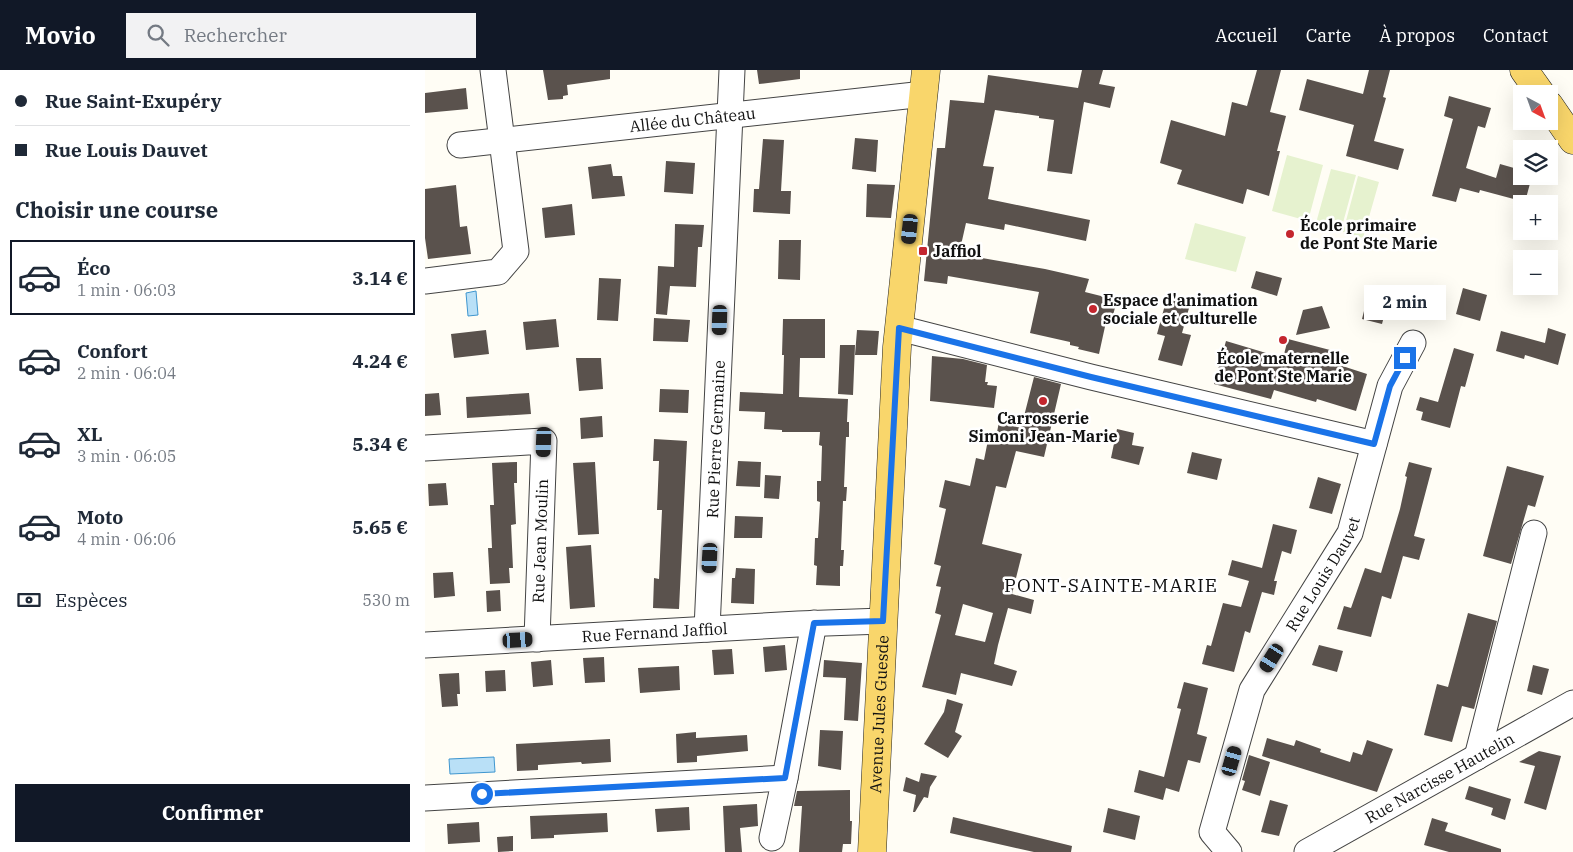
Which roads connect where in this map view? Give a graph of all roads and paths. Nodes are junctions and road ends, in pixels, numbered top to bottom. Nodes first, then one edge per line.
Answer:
1 (493, 70) edge
2 (732, 70) edge
3 (1524, 70) edge
4 (925, 82) edge
5 (1535, 85) edge
6 (729, 114) junction
7 (1558, 118) edge
8 (502, 140) junction
9 (1573, 140) edge
10 (460, 144) dead end
11 (425, 281) edge
12 (899, 328) junction
13 (1413, 343) dead end
14 (1374, 444) junction
15 (425, 448) edge
16 (1534, 533) dead end
17 (883, 621) junction
18 (814, 623) junction
19 (707, 629) junction
20 (537, 639) junction
21 (425, 645) edge
22 (1573, 703) edge
23 (1477, 757) junction
24 (785, 778) junction
25 (425, 798) edge
26 (771, 838) dead end
27 (872, 852) edge
28 (1229, 852) edge
29 (1307, 852) edge

1 - 8 street
2 - 6 street, Rue Pierre Germaine
3 - 5 main road
4 - 6 street, Allée du Château
4 - 12 main road, Avenue Jules Guesde
6 - 8 street, Allée du Château
6 - 19 street, Rue Pierre Germaine
7 - 9 main road
8 - 10 street, Allée du Château
8 - 11 street
12 - 14 street
12 - 17 main road, Avenue Jules Guesde
13 - 14 street, Rue Louis Dauvet
14 - 28 street, Rue Louis Dauvet
15 - 20 street, Rue Jean Moulin
16 - 23 street
17 - 18 street, Rue Fernand Jaffiol
17 - 27 main road, Avenue Jules Guesde
18 - 19 street, Rue Fernand Jaffiol
18 - 24 street
19 - 20 street, Rue Fernand Jaffiol
20 - 21 street, Rue Fernand Jaffiol
22 - 23 street, Rue Narcisse Hautelin
23 - 29 street, Rue Narcisse Hautelin
24 - 25 street
24 - 26 street

